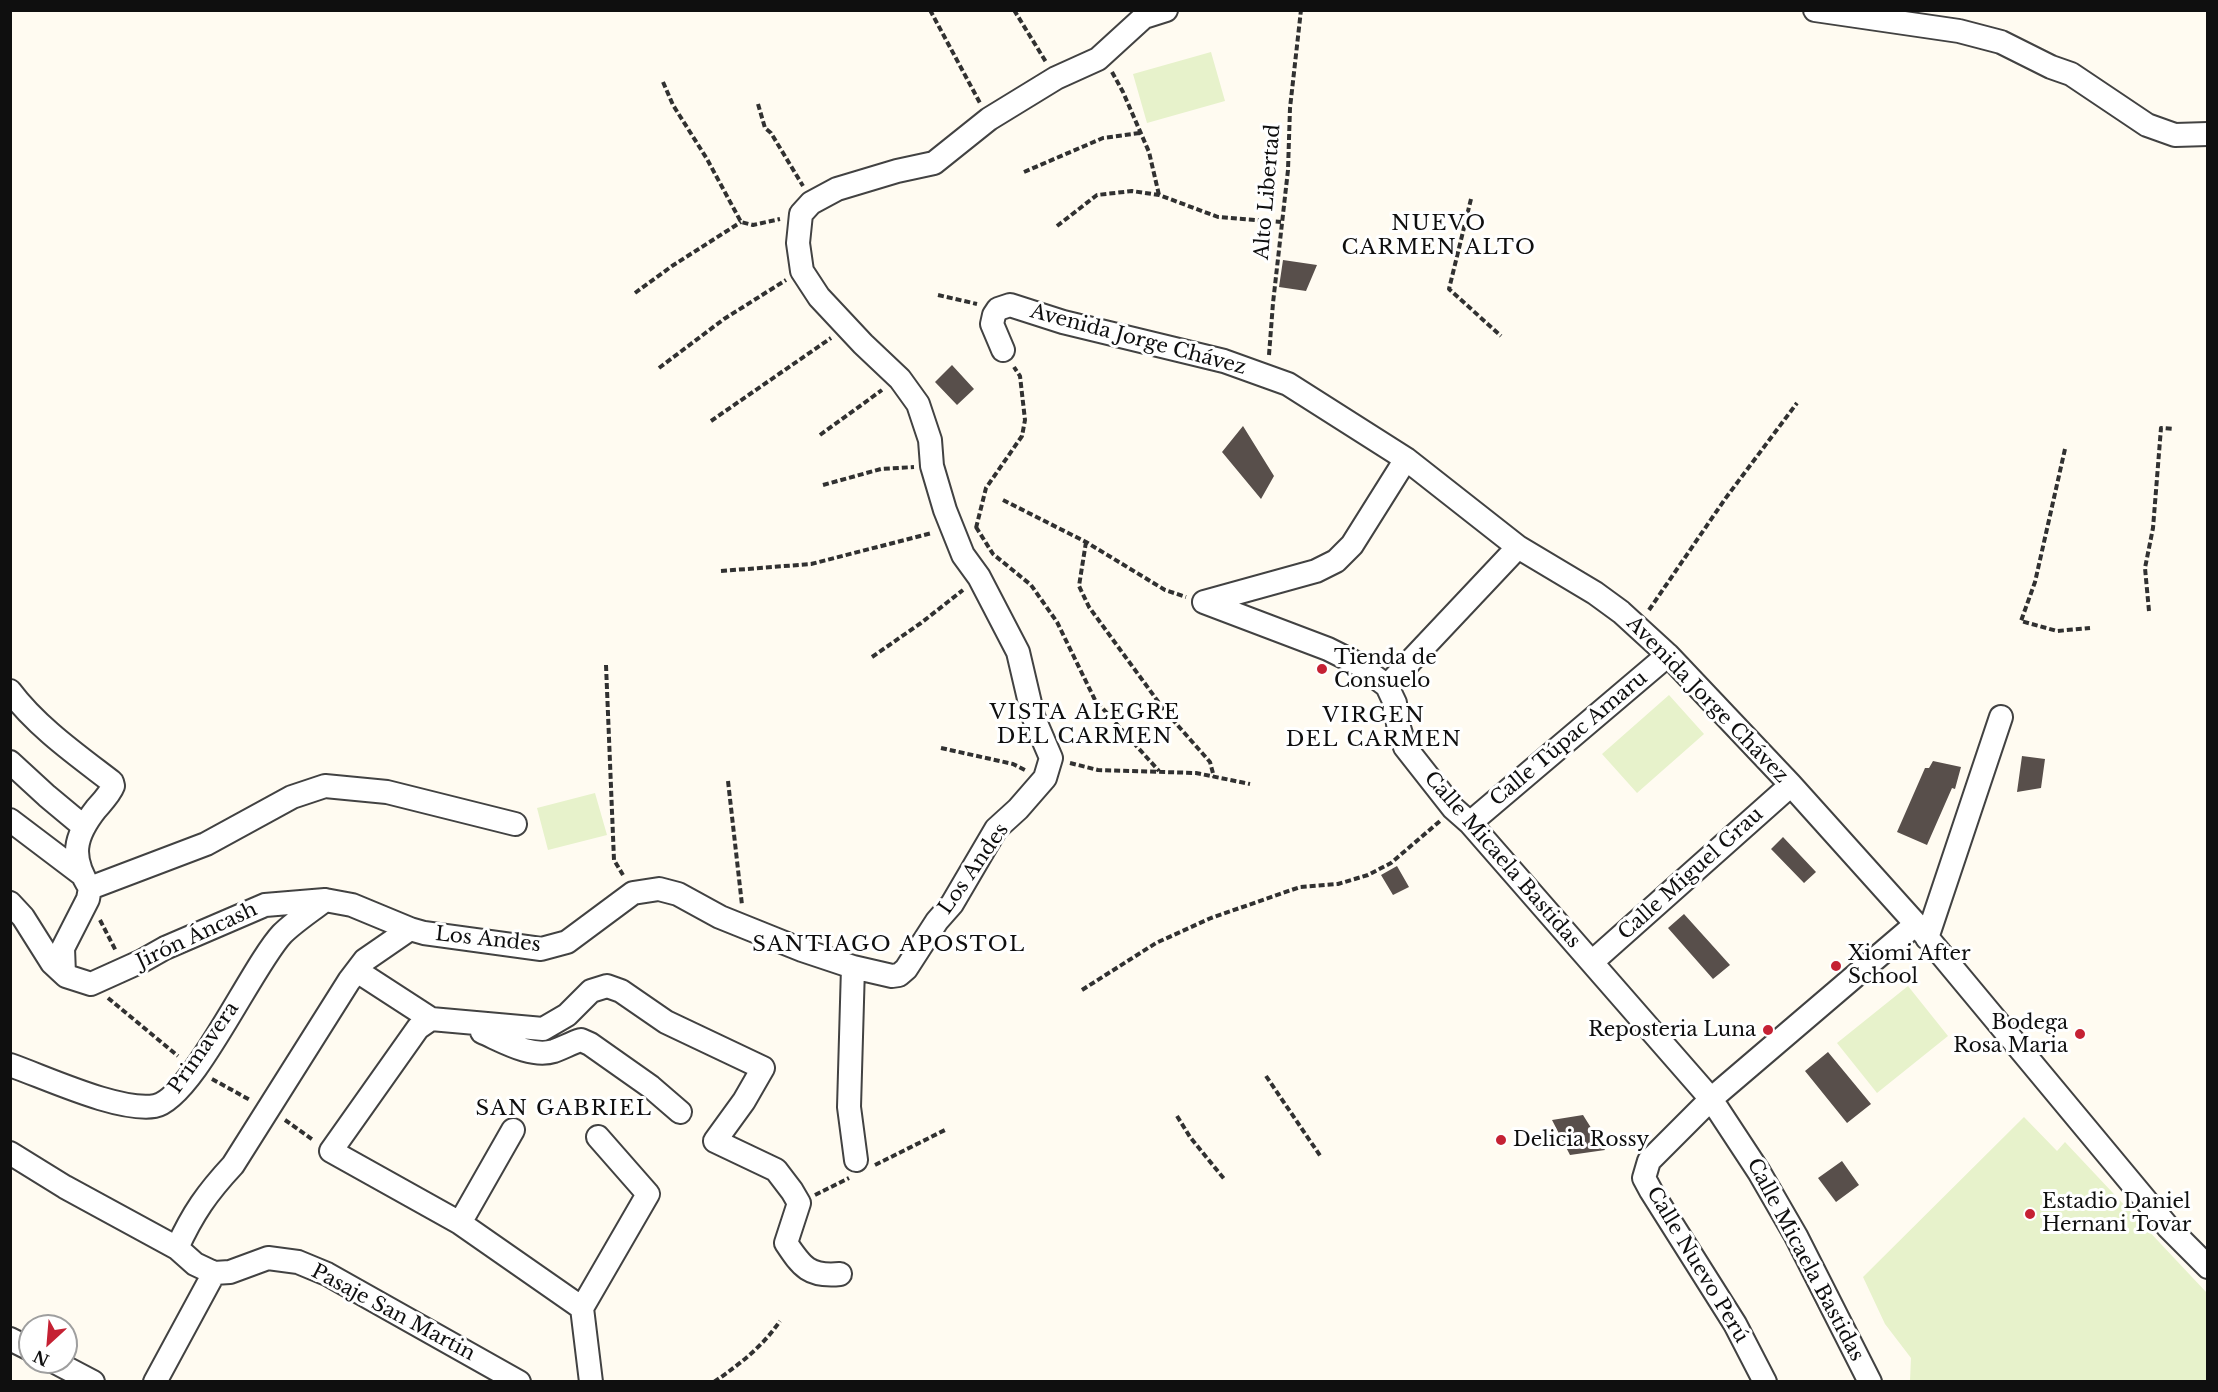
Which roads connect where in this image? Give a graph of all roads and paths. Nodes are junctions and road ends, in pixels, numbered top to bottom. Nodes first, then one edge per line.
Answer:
1 (930, 10) edge
2 (1014, 10) edge
3 (1166, 10) edge
4 (1301, 10) edge
5 (1815, 10) edge
6 (1098, 59) junction
7 (1056, 78) junction
8 (663, 82) dead end
9 (758, 104) dead end
10 (989, 119) junction
11 (1140, 133) junction
12 (2208, 134) edge
13 (1024, 172) dead end
14 (801, 182) dead end
15 (1159, 195) junction
16 (1472, 199) dead end
17 (741, 222) junction
18 (1281, 222) junction
19 (753, 225) dead end
20 (1057, 226) dead end
21 (802, 271) junction
22 (636, 293) dead end
23 (938, 295) dead end
24 (998, 309) junction
25 (846, 327) junction
26 (1501, 336) dead end
27 (1003, 350) joint
28 (659, 368) dead end
29 (1268, 377) junction
30 (900, 379) junction
31 (1797, 403) dead end
32 (711, 421) dead end
33 (2174, 429) dead end
34 (820, 435) dead end
35 (2066, 449) dead end
36 (1406, 459) junction
37 (932, 466) junction
38 (823, 485) dead end
39 (1003, 500) dead end
40 (976, 526) junction
41 (953, 528) junction
42 (976, 536) dead end
43 (1086, 542) junction
44 (1518, 547) junction
45 (721, 571) dead end
46 (979, 577) junction
47 (1204, 602) junction
48 (2149, 611) dead end
49 (1637, 626) junction
50 (2090, 628) dead end
51 (1668, 655) junction
52 (872, 657) dead end
53 (606, 665) dead end
54 (1387, 686) junction
55 (10, 691) edge
56 (2001, 717) dead end
57 (941, 748) dead end
58 (10, 762) edge
59 (1048, 768) junction
60 (1159, 771) junction
61 (1214, 777) junction
62 (728, 781) dead end
63 (1250, 784) dead end
64 (1791, 785) junction
65 (1454, 808) junction
66 (10, 820) edge
67 (1470, 823) junction
68 (515, 824) dead end
69 (83, 826) junction
70 (86, 887) junction
71 (633, 893) junction
72 (325, 900) junction
73 (10, 903) edge
74 (743, 927) junction
75 (410, 929) junction
76 (1922, 931) junction
77 (1592, 962) junction
78 (853, 967) junction
79 (126, 968) junction
80 (357, 971) junction
81 (64, 974) junction
82 (1082, 990) dead end
83 (442, 1020) junction
84 (10, 1065) edge
85 (1266, 1076) dead end
86 (1711, 1099) junction
87 (680, 1112) dead end
88 (1177, 1116) dead end
89 (513, 1130) dead end
90 (598, 1137) dead end
91 (10, 1153) edge
92 (1321, 1157) dead end
93 (856, 1160) dead end
94 (1225, 1180) dead end
95 (460, 1223) junction
96 (177, 1248) junction
97 (2208, 1268) edge
98 (214, 1273) junction
99 (840, 1274) dead end
100 (582, 1308) junction
101 (780, 1321) dead end
102 (78, 1374) edge
103 (93, 1382) edge
104 (154, 1382) edge
105 (519, 1382) edge
106 (591, 1382) edge
107 (714, 1382) edge
108 (1765, 1382) edge
109 (1870, 1382) edge

1 - 10 path
2 - 7 path
3 - 6 street
4 - 18 path, Alto Libertad
5 - 12 street
6 - 7 street
6 - 11 path
7 - 10 street
8 - 17 path
9 - 14 path
10 - 21 street
11 - 13 path
11 - 15 path
15 - 18 path
15 - 20 path
16 - 26 path
17 - 19 path
17 - 22 path
18 - 29 path, Alto Libertad
21 - 25 street
21 - 28 path
23 - 24 path
24 - 27 street
24 - 29 street, Avenida Jorge Chávez
25 - 30 street
25 - 32 path
27 - 40 path
29 - 36 street, Avenida Jorge Chávez
30 - 34 path
30 - 37 street
31 - 49 path
33 - 48 path
35 - 50 path
36 - 44 street, Avenida Jorge Chávez
36 - 47 street
37 - 38 path
37 - 41 street
39 - 43 path
40 - 42 path
40 - 60 path
41 - 45 path
41 - 46 street
43 - 47 path
43 - 61 path
44 - 49 street, Avenida Jorge Chávez
44 - 54 street
46 - 52 path
46 - 59 street
47 - 54 street
49 - 51 street, Avenida Jorge Chávez
51 - 64 street, Avenida Jorge Chávez
51 - 67 street, Calle Túpac Amaru
53 - 71 path
54 - 65 street, Calle Micaela Bastidas
55 - 69 street
56 - 76 street
57 - 59 path
58 - 69 street
59 - 60 path
59 - 78 street, Los Andes
60 - 61 path
61 - 63 path
62 - 74 path
64 - 76 street, Avenida Jorge Chávez
64 - 77 street, Calle Miguel Grau
65 - 67 street, Calle Micaela Bastidas
65 - 82 path
66 - 70 street
67 - 77 street, Calle Micaela Bastidas
68 - 70 street
69 - 70 street
70 - 79 path
70 - 81 street
71 - 74 street, Los Andes
71 - 75 street, Los Andes
72 - 75 street, Jirón Áncash
72 - 79 street, Jirón Áncash
72 - 84 street, Primavera
73 - 81 street
74 - 78 street, Los Andes
75 - 80 street, Los Andes
76 - 86 street, Calle Nuevo Perú
76 - 97 street, Avenida Jorge Chávez
77 - 86 street, Calle Micaela Bastidas
78 - 93 street
79 - 81 street, Jirón Áncash
80 - 83 street
80 - 96 street, Los Andes
83 - 87 street
83 - 95 street
83 - 99 street
85 - 92 path
86 - 108 street, Calle Nuevo Perú
86 - 109 street, Calle Micaela Bastidas
88 - 94 path
89 - 95 street
90 - 100 street
91 - 96 street
95 - 100 street
96 - 98 street
98 - 104 street
98 - 105 street, Pasaje San Martin
100 - 106 street
101 - 107 path
102 - 103 street

